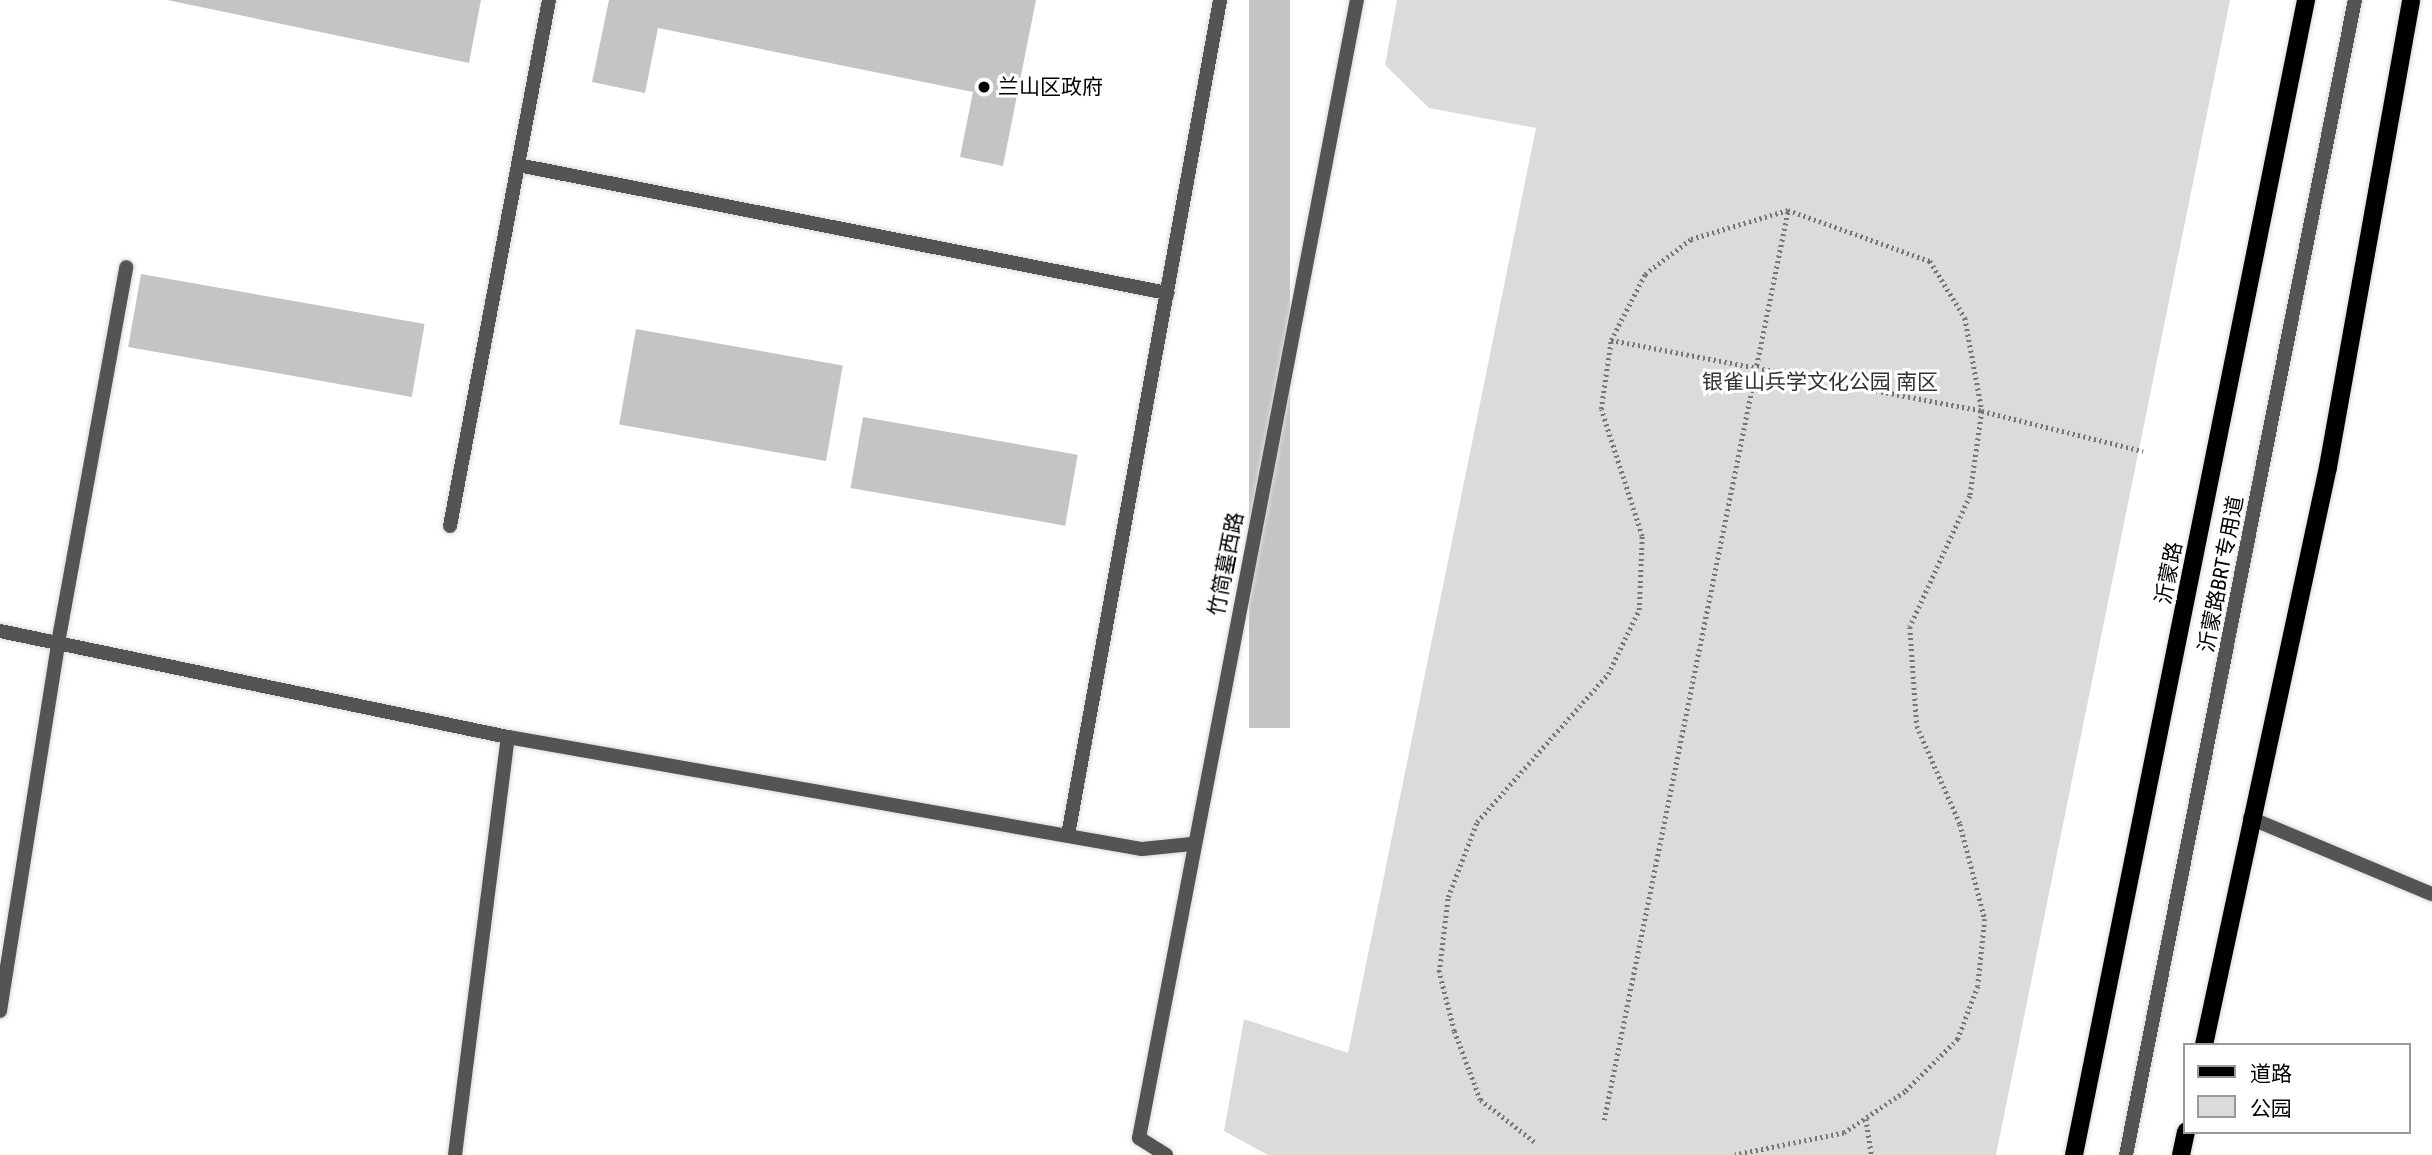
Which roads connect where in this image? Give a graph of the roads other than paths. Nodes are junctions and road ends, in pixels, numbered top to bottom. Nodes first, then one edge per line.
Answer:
1 (549, 0) edge
2 (1220, 0) edge
3 (1357, 0) edge
4 (2306, 0) edge
5 (2355, 0) edge
6 (2411, 0) edge
7 (518, 165) junction
8 (126, 267) dead end
9 (1167, 293) junction
10 (450, 526) dead end
11 (0, 631) edge
12 (58, 643) junction
13 (508, 737) junction
14 (2250, 818) junction
15 (1068, 835) junction
16 (1192, 844) junction
17 (2432, 894) edge
18 (0, 1011) edge
19 (2204, 1043) edge
20 (2186, 1134) edge
21 (455, 1155) edge
22 (1166, 1155) edge
23 (2074, 1155) edge
24 (2126, 1155) edge
25 (2181, 1155) edge

1 - 7 street
2 - 9 street
3 - 16 street, 竹简墓西路
4 - 23 main road, 沂蒙路
5 - 24 street, 沂蒙路BRT专用道
6 - 14 main road
7 - 9 street
7 - 10 street
8 - 12 street
9 - 15 street
11 - 12 street
12 - 13 street
12 - 18 street
13 - 15 street
13 - 21 street
14 - 17 street
14 - 19 main road
15 - 16 street
16 - 22 street, 竹简墓西路
20 - 25 main road

